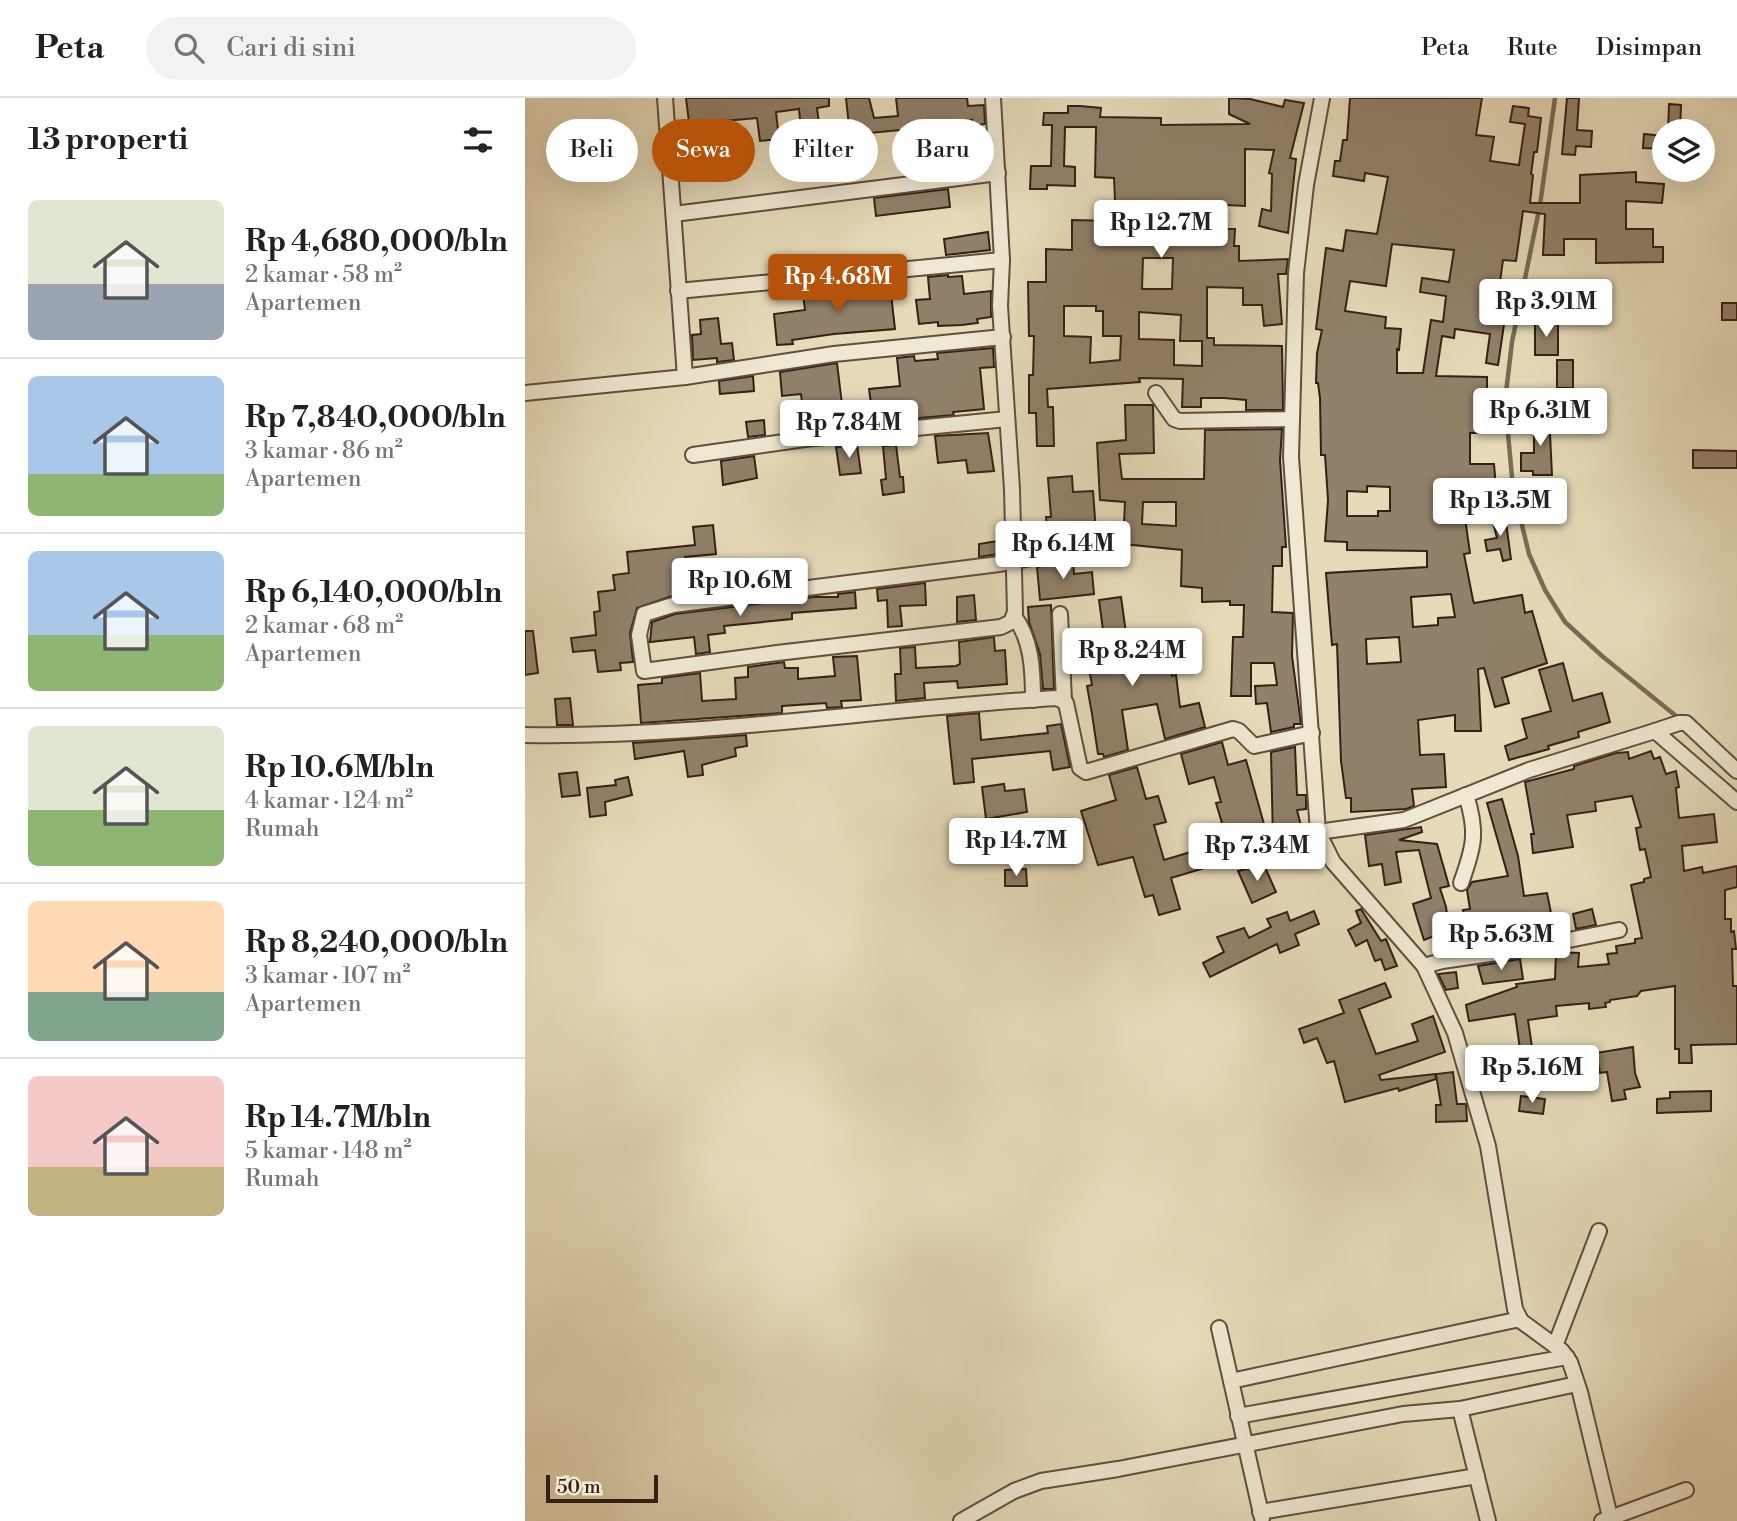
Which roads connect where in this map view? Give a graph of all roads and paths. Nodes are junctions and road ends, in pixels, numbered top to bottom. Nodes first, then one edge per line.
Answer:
1 (664, 98) edge
2 (993, 98) edge
3 (1322, 98) edge
4 (998, 173) junction
5 (674, 214) junction
6 (1002, 260) junction
7 (678, 291) junction
8 (1003, 337) junction
9 (685, 377) junction
10 (525, 393) edge
11 (1156, 393) dead end
12 (1007, 419) junction
13 (1292, 419) junction
14 (693, 455) dead end
15 (1086, 548) dead end
16 (1014, 561) junction
17 (1061, 614) dead end
18 (1014, 616) junction
19 (1033, 700) junction
20 (1064, 701) junction
21 (1658, 729) junction
22 (1312, 733) junction
23 (525, 735) edge
24 (1737, 771) edge
25 (1466, 795) junction
26 (1737, 802) edge
27 (1318, 832) junction
28 (1461, 883) dead end
29 (1619, 930) dead end
30 (1424, 966) junction
31 (1599, 1231) dead end
32 (1520, 1319) junction
33 (1219, 1328) dead end
34 (1555, 1346) junction
35 (1567, 1357) junction
36 (1231, 1381) junction
37 (1577, 1384) junction
38 (1460, 1409) junction
39 (1238, 1416) junction
40 (1244, 1445) junction
41 (1477, 1476) junction
42 (1686, 1490) dead end
43 (1261, 1516) edge
44 (961, 1521) edge
45 (1487, 1521) edge
46 (1607, 1521) edge

1 - 5 street
2 - 4 street
3 - 13 street
4 - 5 street
4 - 6 street
5 - 7 street
6 - 7 street
6 - 8 street
7 - 9 street
8 - 9 street
8 - 12 street
9 - 10 street
11 - 13 street
12 - 14 street
12 - 16 street
13 - 22 street
15 - 16 street
16 - 18 street
16 - 18 street
17 - 20 street
18 - 19 street
19 - 20 street
19 - 23 street
20 - 22 street
21 - 24 street
21 - 25 street
21 - 26 street
22 - 27 street
25 - 27 street
25 - 28 street
27 - 30 street
29 - 30 street
30 - 32 street
31 - 34 street
32 - 34 street
32 - 36 street
33 - 36 street
34 - 35 street
35 - 37 street
35 - 39 street
36 - 39 street
37 - 38 street
37 - 46 street
38 - 40 street
38 - 41 street
39 - 40 street
40 - 43 street
40 - 44 street
41 - 43 street
41 - 45 street
42 - 46 street

